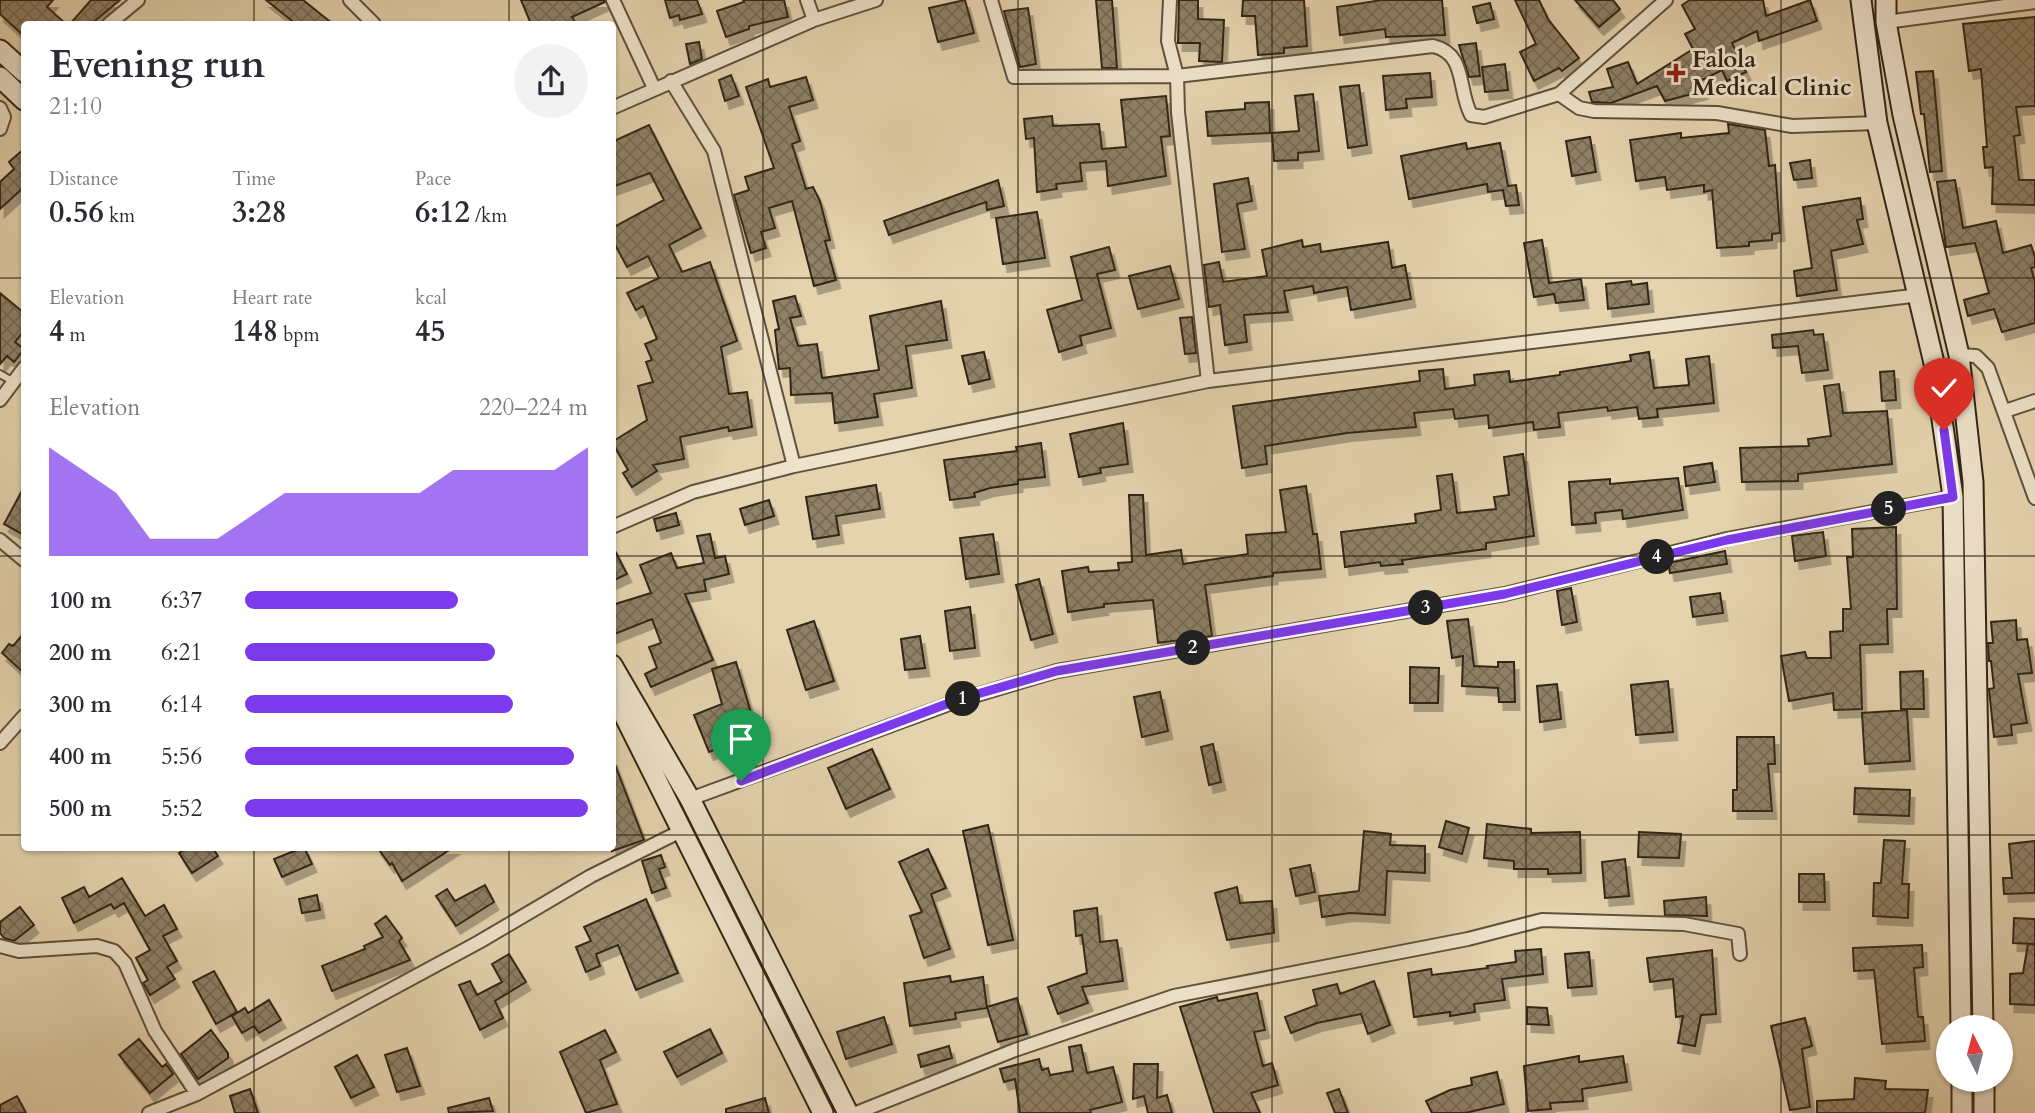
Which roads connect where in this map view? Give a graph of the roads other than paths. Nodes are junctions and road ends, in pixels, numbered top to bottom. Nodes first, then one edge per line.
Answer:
1 (138, 0) edge
2 (350, 0) edge
3 (613, 0) edge
4 (807, 0) edge
5 (876, 0) edge
6 (991, 0) edge
7 (1170, 0) edge
8 (1666, 0) edge
9 (1861, 0) edge
10 (1886, 0) edge
11 (2035, 2) edge
12 (1648, 5) edge
13 (814, 20) junction
14 (113, 21) edge
15 (371, 21) edge
16 (1886, 22) junction
17 (0, 50) edge
18 (21, 69) edge
19 (1177, 76) junction
20 (0, 77) edge
21 (671, 82) junction
22 (654, 88) junction
23 (1559, 94) junction
24 (21, 97) edge
25 (616, 106) edge
26 (0, 108) edge
27 (1877, 123) junction
28 (0, 129) edge
29 (1920, 295) junction
30 (1959, 355) junction
31 (21, 372) edge
32 (0, 374) edge
33 (1208, 381) junction
34 (14, 382) junction
35 (0, 400) edge
36 (2035, 401) edge
37 (2006, 411) junction
38 (794, 466) junction
39 (1953, 497) junction
40 (2035, 498) edge
41 (616, 525) edge
42 (0, 540) edge
43 (21, 558) edge
44 (616, 672) edge
45 (616, 699) edge
46 (21, 719) edge
47 (0, 743) edge
48 (690, 799) junction
49 (683, 830) junction
50 (0, 946) edge
51 (1740, 954) dead end
52 (1961, 1015) edge
53 (1983, 1015) edge
54 (1962, 1092) edge
55 (1984, 1092) edge
56 (197, 1094) junction
57 (149, 1113) edge
58 (823, 1113) edge
59 (848, 1113) edge
60 (856, 1113) edge
61 (1962, 1113) edge
62 (1984, 1113) edge

1 - 14 street
2 - 15 street
3 - 22 street
4 - 13 street
5 - 13 street
6 - 19 street
7 - 19 street
8 - 12 street
9 - 27 street
10 - 16 street
11 - 16 street
12 - 23 street
13 - 21 street
16 - 30 street
17 - 18 street
19 - 23 street
19 - 33 street
20 - 24 street
21 - 22 street
21 - 38 street
22 - 25 street
23 - 27 street
26 - 28 street
27 - 29 street
29 - 33 street
29 - 39 street
30 - 37 street
30 - 53 street
31 - 34 street
32 - 34 lane
33 - 38 street
34 - 35 street
36 - 37 street
37 - 40 street
38 - 41 street
39 - 48 street
39 - 52 street
42 - 43 street
44 - 48 street
45 - 49 street
46 - 47 street
48 - 59 street
49 - 56 street
49 - 58 street
50 - 56 street
51 - 60 street
54 - 61 street
55 - 62 street
56 - 57 street

